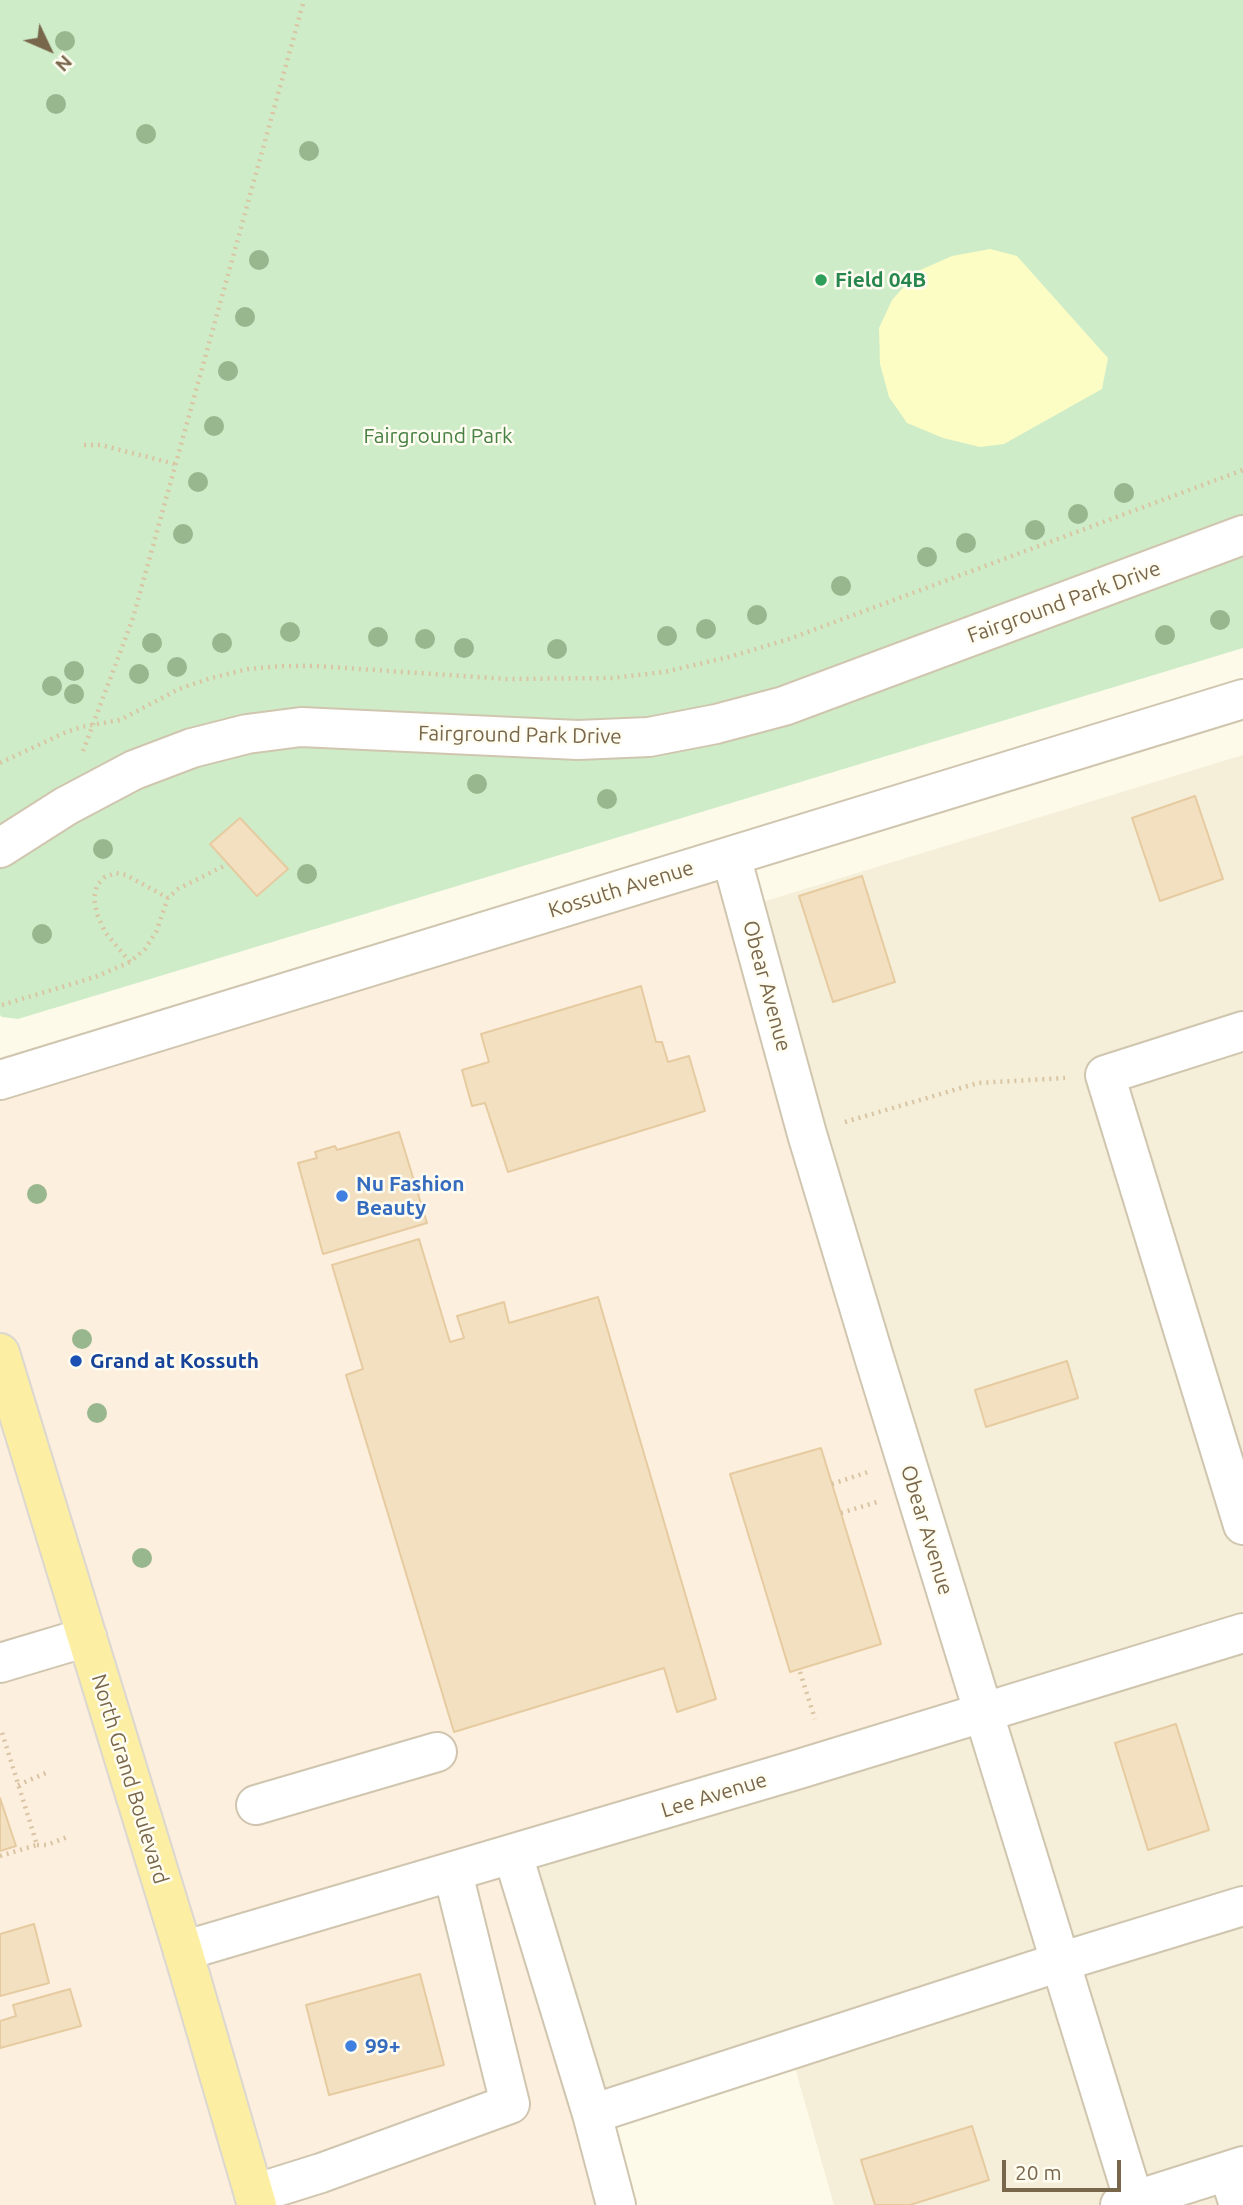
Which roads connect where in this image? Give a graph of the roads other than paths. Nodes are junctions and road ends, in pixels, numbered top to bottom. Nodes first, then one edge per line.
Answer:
1 (1243, 535) edge
2 (1243, 699) edge
3 (0, 848) edge
4 (731, 856) junction
5 (1243, 1031) edge
6 (0, 1080) edge
7 (0, 1353) edge
8 (1243, 1525) edge
9 (1243, 1633) edge
10 (87, 1637) junction
11 (0, 1663) edge
12 (983, 1714) junction
13 (437, 1752) dead end
14 (256, 1805) dead end
15 (513, 1855) junction
16 (453, 1873) junction
17 (1243, 1906) edge
18 (183, 1951) junction
19 (1060, 1962) junction
20 (593, 2114) junction
21 (1237, 2181) edge
22 (256, 2199) edge
23 (1127, 2203) edge
24 (616, 2205) edge

1 - 3 street, Fairground Park Drive
2 - 4 street, Kossuth Avenue
4 - 6 street, Kossuth Avenue
4 - 12 street, Obear Avenue
5 - 8 street
7 - 10 main road, North Grand Boulevard
9 - 12 street, Lee Avenue
10 - 11 street
10 - 18 main road, North Grand Boulevard
12 - 15 street, Lee Avenue
12 - 19 street, Obear Avenue
13 - 14 street
15 - 16 street, Lee Avenue
15 - 20 street
16 - 18 street, Lee Avenue
16 - 22 street
17 - 19 street
18 - 22 main road, North Grand Boulevard
19 - 20 street
19 - 23 street, Obear Avenue
20 - 24 street
21 - 23 street

